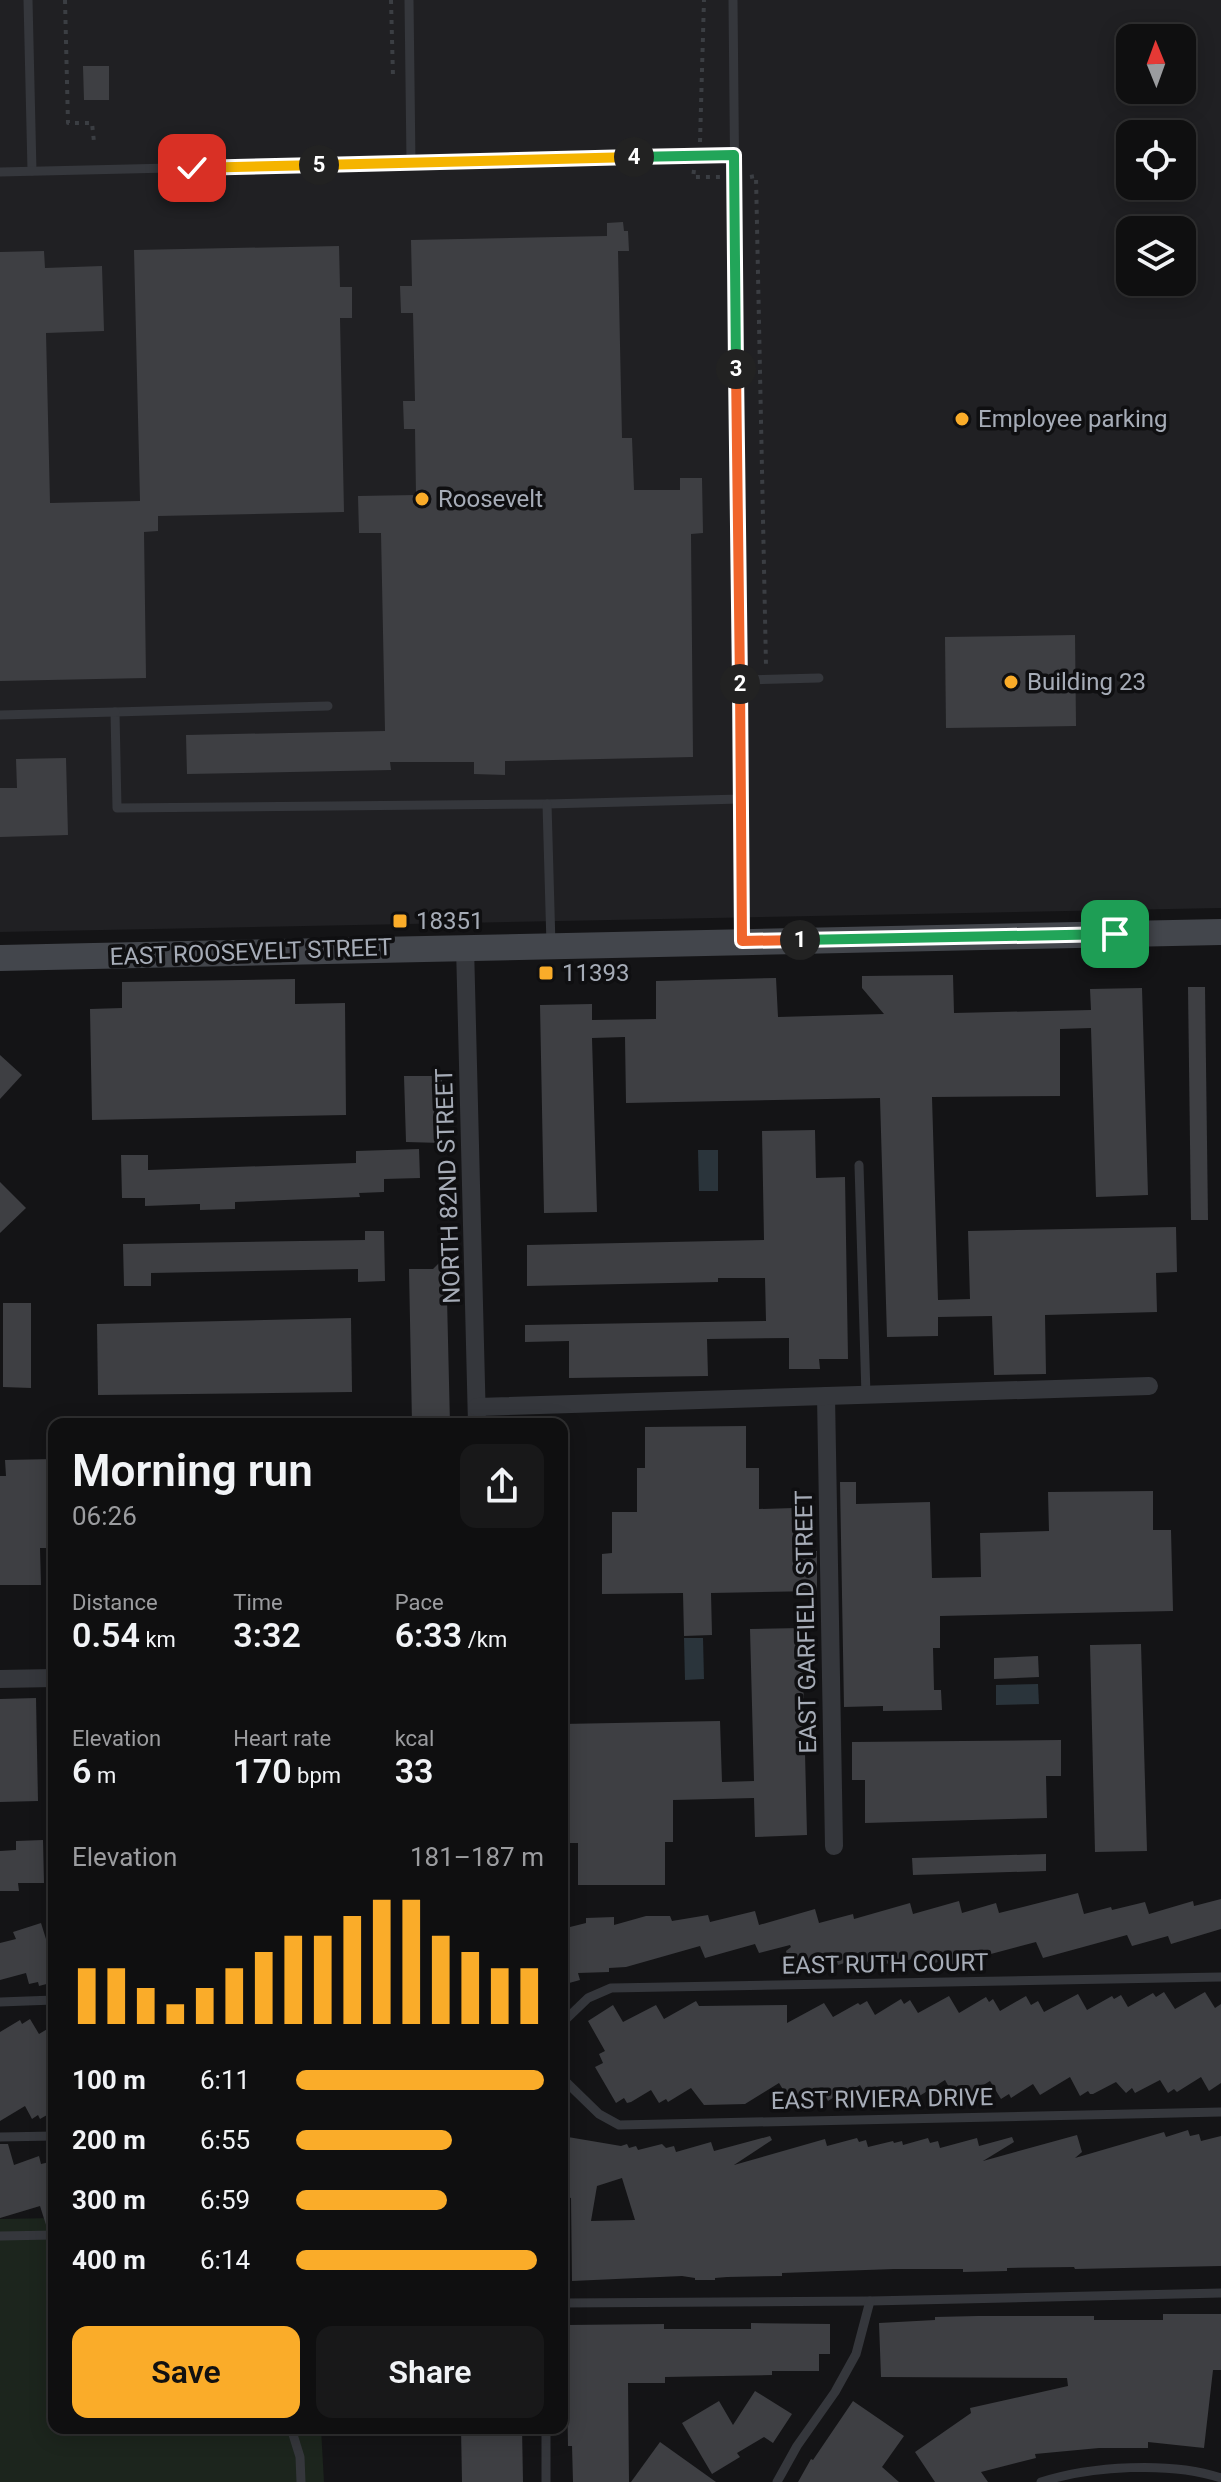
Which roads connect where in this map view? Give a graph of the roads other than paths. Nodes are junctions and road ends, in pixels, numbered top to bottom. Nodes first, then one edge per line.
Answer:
1 (28, 0) edge
2 (409, 0) edge
3 (733, 0) edge
4 (734, 155) junction
5 (411, 163) junction
6 (32, 171) junction
7 (0, 172) edge
8 (819, 678) dead end
9 (740, 680) junction
10 (328, 706) dead end
11 (115, 712) junction
12 (0, 715) edge
13 (741, 799) junction
14 (547, 804) junction
15 (1221, 932) edge
16 (742, 941) junction
17 (551, 945) junction
18 (465, 946) junction
19 (0, 958) edge
20 (859, 1165) dead end
21 (1149, 1386) dead end
22 (866, 1395) junction
23 (826, 1396) junction
24 (477, 1416) edge
25 (48, 1678) edge
26 (0, 1679) edge
27 (834, 1846) dead end
28 (1221, 1977) edge
29 (48, 2000) edge
30 (0, 2002) edge
31 (568, 2017) edge
32 (568, 2084) edge
33 (1221, 2112) edge
34 (48, 2136) edge
35 (0, 2137) edge
36 (48, 2235) edge
37 (0, 2236) edge
38 (1221, 2293) edge
39 (870, 2301) junction
40 (568, 2303) edge
41 (293, 2434) edge
42 (546, 2434) edge
43 (1221, 2478) edge
44 (301, 2482) edge
45 (546, 2482) edge
46 (777, 2482) edge
47 (1041, 2482) edge

1 - 6 lane
2 - 5 lane
3 - 4 lane
4 - 5 lane
4 - 9 lane
5 - 6 lane
6 - 7 lane
8 - 9 lane
9 - 13 lane
10 - 11 lane
11 - 12 lane
11 - 14 lane
13 - 14 lane
13 - 16 lane
14 - 17 lane
15 - 16 street, EAST ROOSEVELT STREET
16 - 17 street, EAST ROOSEVELT STREET
17 - 18 street, EAST ROOSEVELT STREET
18 - 19 street, EAST ROOSEVELT STREET
18 - 24 street, NORTH 82ND STREET
20 - 22 lane
21 - 22 street
22 - 23 street
23 - 24 street
23 - 27 street, EAST GARFIELD STREET
25 - 26 street
28 - 31 lane, EAST RUTH COURT
29 - 30 lane
32 - 33 lane, EAST RIVIERA DRIVE
34 - 35 lane
36 - 37 lane
38 - 39 lane
39 - 40 lane
39 - 46 lane
41 - 44 lane
42 - 45 lane
43 - 47 lane

